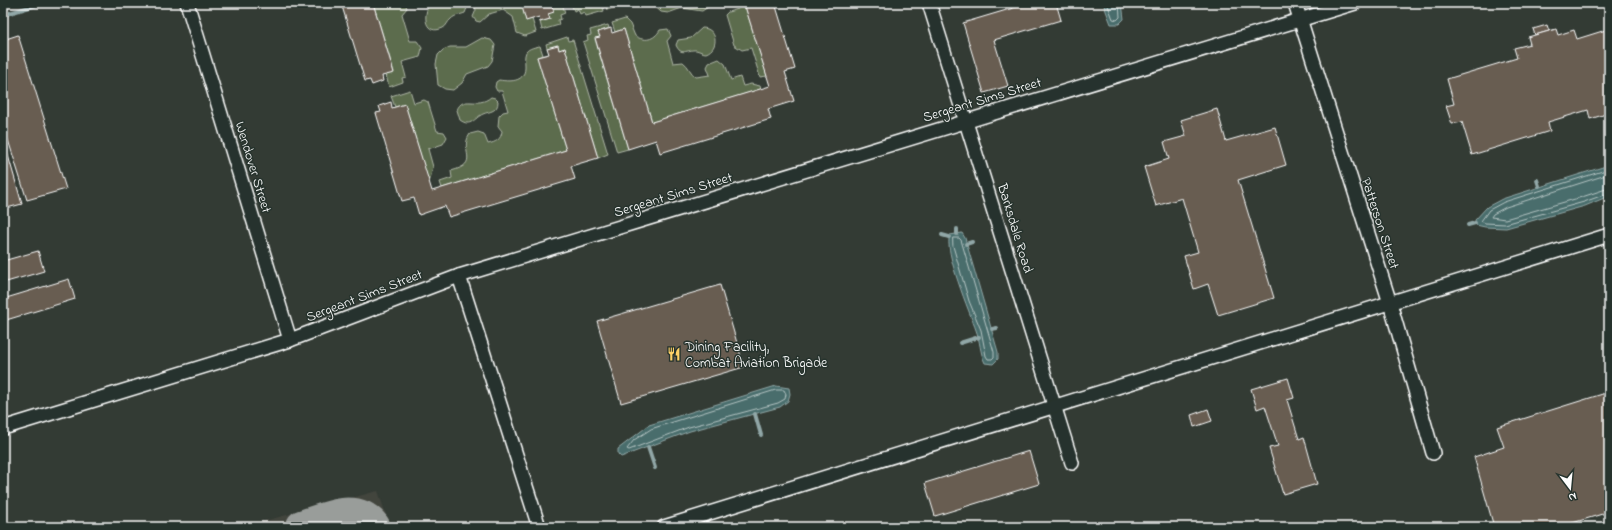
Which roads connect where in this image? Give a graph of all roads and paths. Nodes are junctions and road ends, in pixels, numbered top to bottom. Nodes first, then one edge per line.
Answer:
1 (187, 3) edge
2 (929, 3) edge
3 (1295, 3) edge
4 (1355, 3) edge
5 (1300, 20) junction
6 (966, 121) junction
7 (1609, 235) edge
8 (459, 276) junction
9 (1390, 303) junction
10 (290, 340) junction
11 (1054, 405) junction
12 (3, 428) edge
13 (1433, 453) dead end
14 (1072, 463) dead end
15 (539, 527) edge
16 (664, 527) edge

1 - 10 street, Wendover Street
2 - 6 street, Barksdale Road
3 - 5 street, Patterson Street
4 - 5 street, Sergeant Sims Street
5 - 6 street, Sergeant Sims Street
5 - 9 street, Patterson Street
6 - 8 street, Sergeant Sims Street
6 - 11 street, Barksdale Road
7 - 9 street
8 - 10 street, Sergeant Sims Street
8 - 15 street
9 - 11 street
9 - 13 street, Patterson Street
10 - 12 street, Sergeant Sims Street
11 - 14 street, Barksdale Road
11 - 16 street

